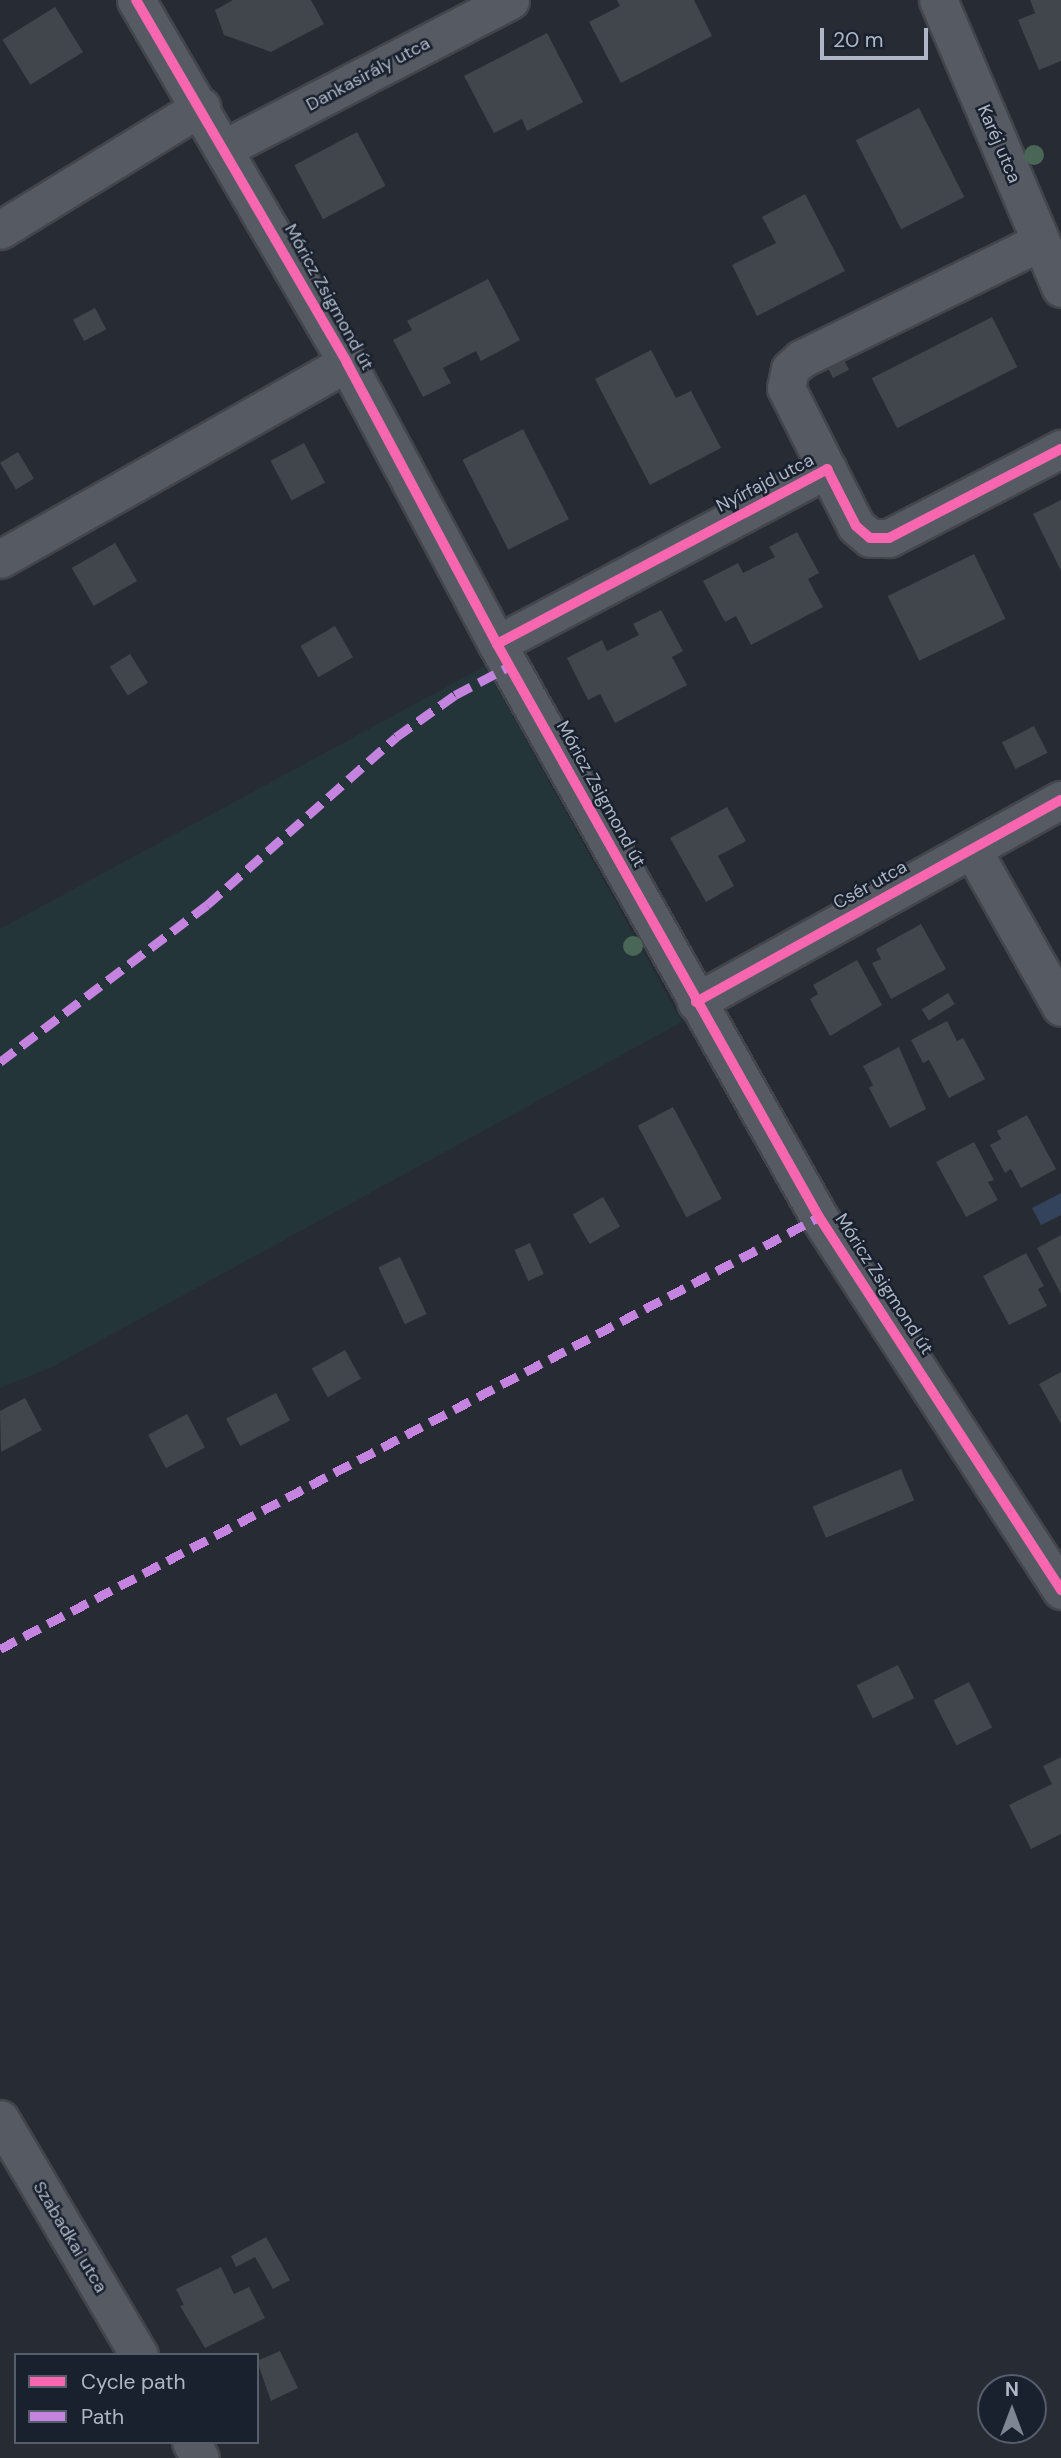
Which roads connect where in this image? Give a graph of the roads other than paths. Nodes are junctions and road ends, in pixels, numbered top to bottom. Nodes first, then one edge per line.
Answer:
1 (136, 0) edge
2 (510, 0) edge
3 (938, 0) edge
4 (201, 107) junction
5 (225, 148) junction
6 (0, 230) edge
7 (1040, 242) junction
8 (1061, 288) edge
9 (347, 363) junction
10 (1061, 449) edge
11 (827, 469) junction
12 (0, 559) edge
13 (497, 644) junction
14 (1061, 800) edge
15 (972, 849) junction
16 (696, 1002) junction
17 (1061, 1007) edge
18 (1061, 1590) edge
19 (0, 2119) edge
20 (138, 2353) edge

1 - 4 street, Móricz Zsigmond út
2 - 5 street, Dankasirály utca
3 - 7 street, Karéj utca
4 - 5 street, Móricz Zsigmond út
4 - 6 street
5 - 9 street, Móricz Zsigmond út
7 - 8 street, Karéj utca
7 - 11 street, Nyírfajd utca
9 - 12 street
9 - 13 street, Móricz Zsigmond út
10 - 11 street, Nyírfajd utca
11 - 13 street, Nyírfajd utca
13 - 16 street, Móricz Zsigmond út
14 - 15 street, Csér utca
15 - 16 street, Csér utca
15 - 17 street
16 - 18 street, Móricz Zsigmond út
19 - 20 street, Szabadkai utca

